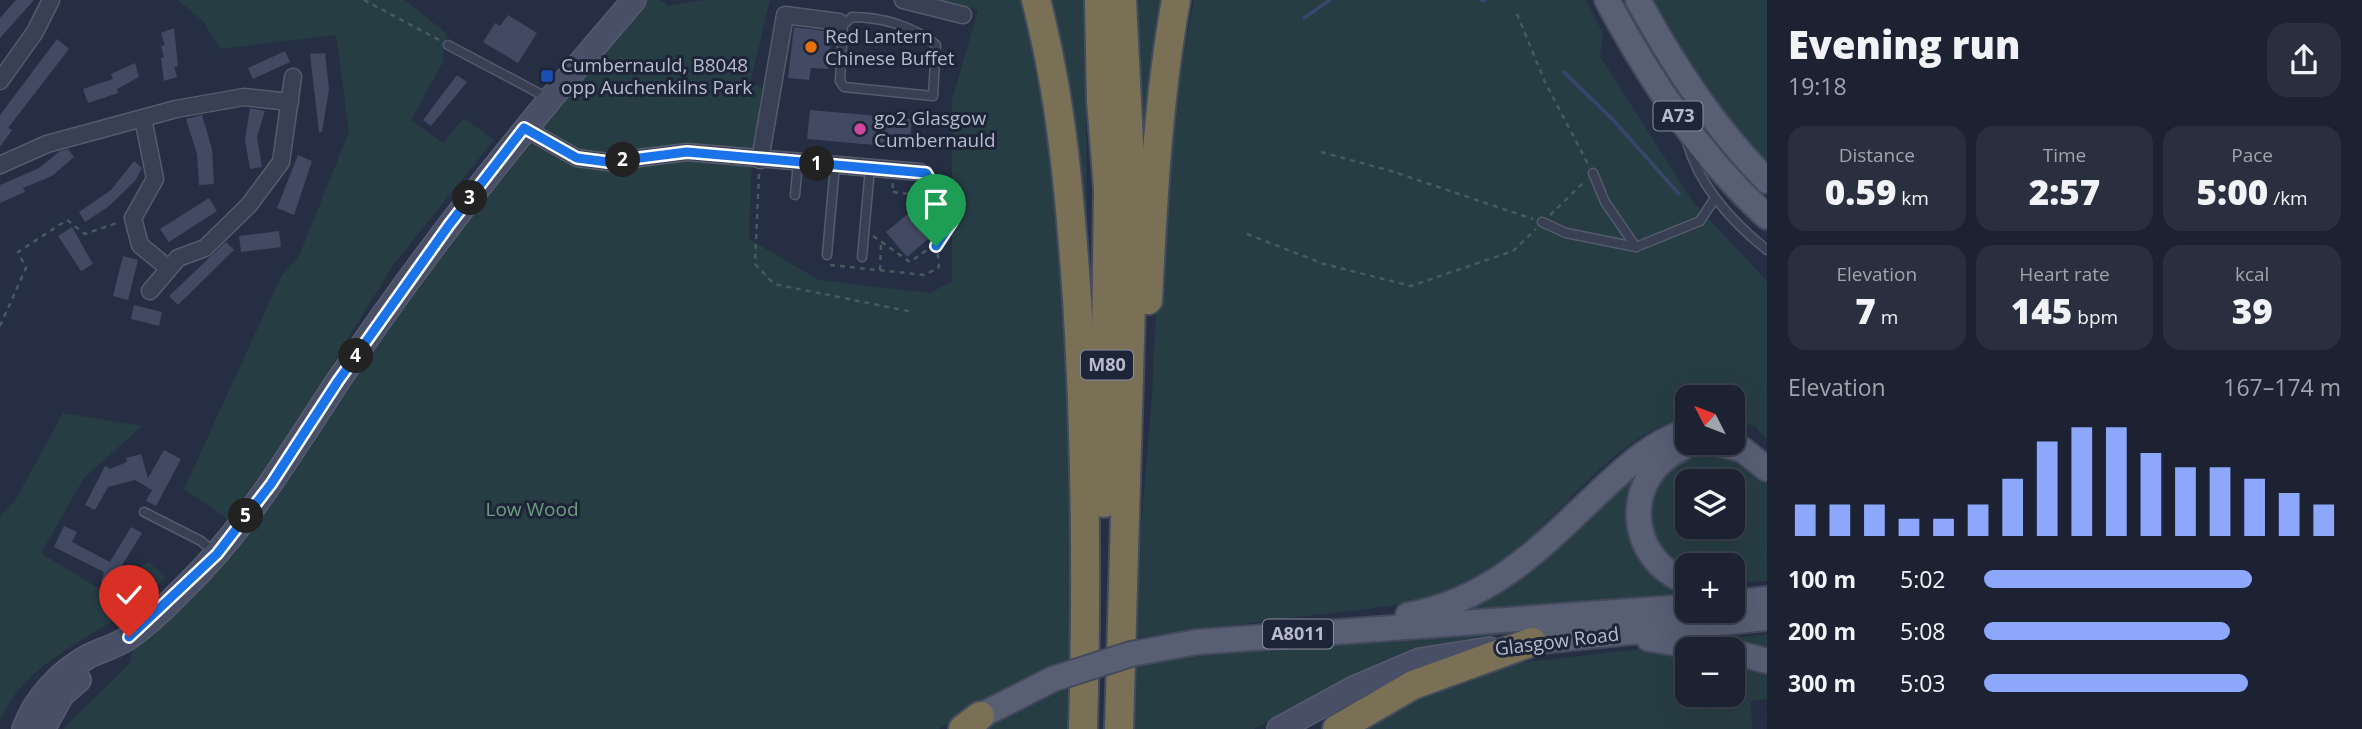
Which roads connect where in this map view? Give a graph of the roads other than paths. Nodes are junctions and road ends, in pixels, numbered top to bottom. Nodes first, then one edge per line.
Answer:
1 (51, 0) edge
2 (634, 0) edge
3 (903, 0) edge
4 (1036, 0) edge
5 (1099, 0) edge
6 (1122, 0) edge
7 (1176, 0) edge
8 (1606, 0) edge
9 (1637, 0) edge
10 (963, 15) dead end
11 (841, 24) junction
12 (448, 45) road end
13 (293, 77) dead end
14 (0, 81) edge
15 (549, 98) junction
16 (290, 102) junction
17 (143, 118) junction
18 (1680, 119) junction
19 (524, 128) junction
20 (760, 160) junction
21 (798, 162) junction
22 (0, 165) edge
23 (835, 165) junction
24 (870, 167) junction
25 (920, 172) road end
26 (1593, 173) road end
27 (1767, 181) edge
28 (795, 195) dead end
29 (1715, 198) junction
30 (1767, 218) edge
31 (1542, 222) road end
32 (1636, 247) junction
33 (1767, 250) edge
34 (827, 255) road end
35 (862, 257) dead end
36 (168, 268) junction
37 (150, 291) dead end
38 (1675, 436) edge
39 (1745, 437) edge
40 (1675, 452) edge
41 (1745, 452) edge
42 (1767, 452) edge
43 (1767, 469) edge
44 (144, 512) dead end
45 (217, 554) junction
46 (1675, 576) edge
47 (1125, 582) junction
48 (1745, 590) edge
49 (1767, 590) edge
50 (1767, 599) edge
51 (1745, 602) edge
52 (1675, 608) edge
53 (1767, 618) edge
54 (1616, 633) junction
55 (1280, 636) junction
56 (1532, 642) junction
57 (1675, 643) edge
58 (117, 644) junction
59 (1745, 655) edge
60 (1767, 661) edge
61 (967, 725) edge
62 (24, 729) edge
63 (43, 729) edge
64 (1084, 729) edge
65 (1119, 729) edge
66 (1279, 729) edge
67 (1337, 729) edge

1 - 14 street
2 - 15 main road
3 - 10 street
4 - 64 highway
5 - 64 highway, M80
6 - 47 highway, M80
7 - 47 highway
8 - 18 main road, A73
9 - 27 main road, A73
11 - 11 lane
11 - 20 street
12 - 15 lane
13 - 16 street
15 - 19 main road
16 - 17 street
16 - 36 street
17 - 22 street
17 - 36 street
18 - 29 lane
18 - 30 main road, A73
19 - 20 street
19 - 45 main road
20 - 21 street
21 - 23 street
21 - 28 lane
23 - 24 street
23 - 34 lane
24 - 25 street
24 - 35 lane
26 - 32 lane
29 - 32 lane
29 - 33 lane
31 - 32 lane
36 - 37 street
38 - 55 main road
39 - 42 main road
40 - 46 main road
41 - 43 main road
44 - 45 lane
45 - 58 main road
47 - 65 highway, M80
48 - 49 main road
50 - 51 main road
52 - 55 main road, A8011
53 - 54 main road, Glasgow Road
54 - 56 main road, Glasgow Road
54 - 57 main road
55 - 61 main road, A8011, bridge
56 - 66 main road, Glasgow Road
56 - 67 highway
58 - 62 main road
58 - 63 main road
59 - 60 main road

